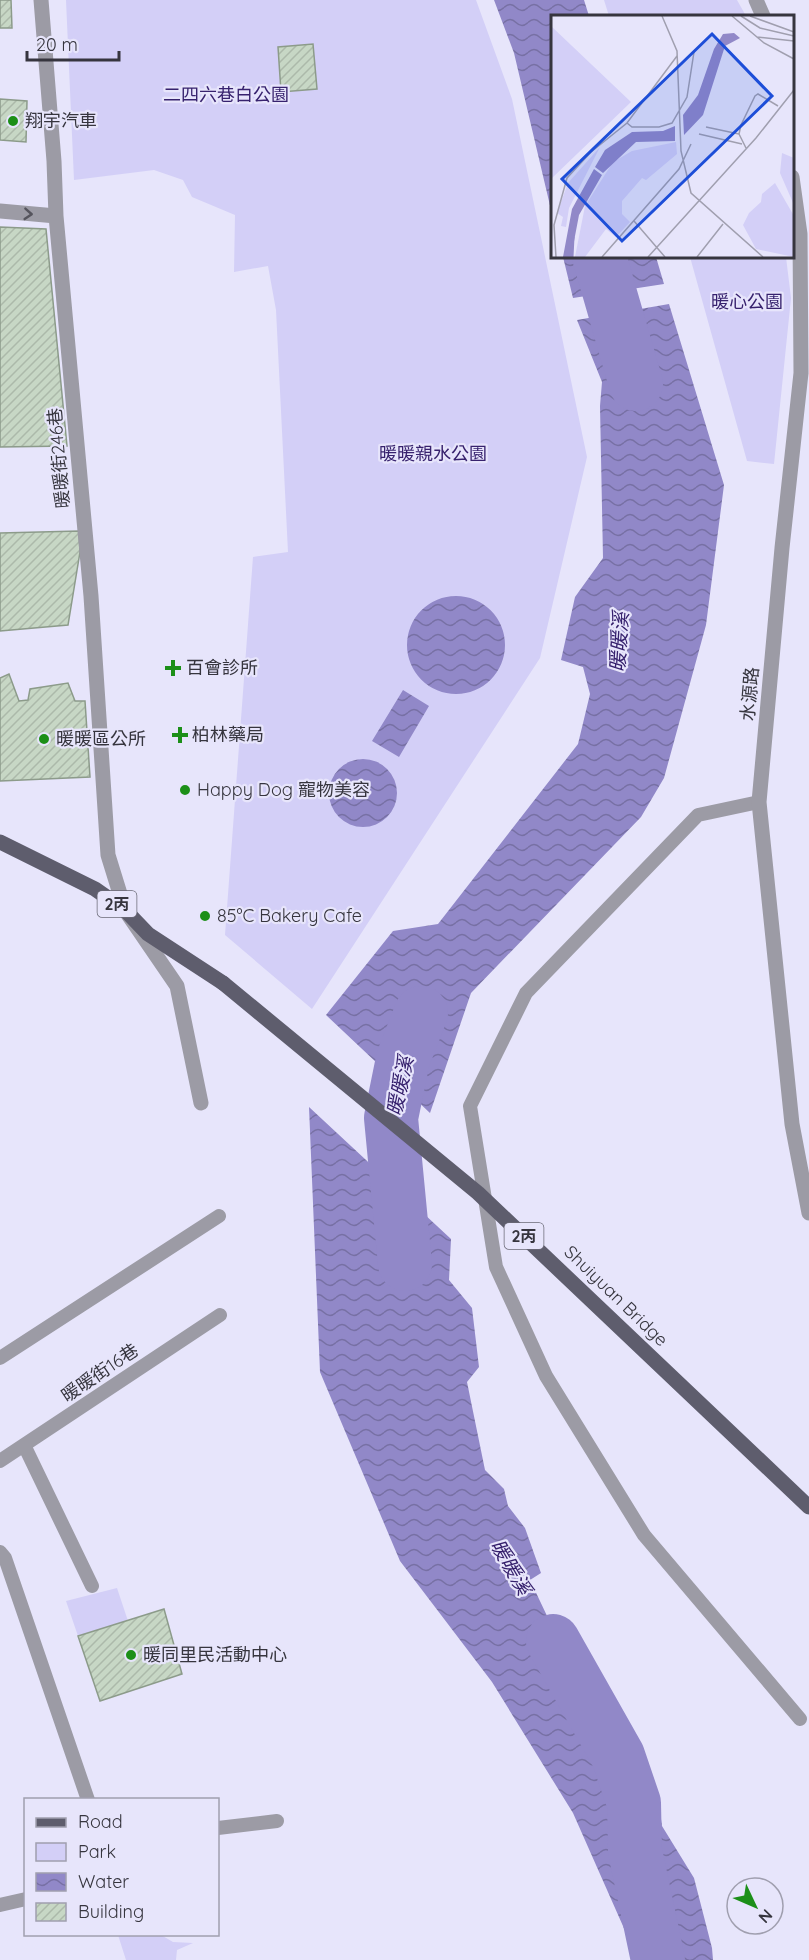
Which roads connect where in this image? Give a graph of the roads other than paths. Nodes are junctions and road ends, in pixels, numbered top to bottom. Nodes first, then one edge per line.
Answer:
1 (41, 0) edge
2 (756, 0) edge
3 (763, 15) edge
4 (794, 191) edge
5 (0, 212) edge
6 (56, 216) junction
7 (759, 802) junction
8 (0, 842) edge
9 (125, 910) junction
10 (201, 1103) dead end
11 (809, 1213) edge
12 (219, 1216) dead end
13 (220, 1315) dead end
14 (0, 1359) edge
15 (24, 1445) junction
16 (0, 1461) edge
17 (809, 1507) edge
18 (0, 1552) edge
19 (92, 1586) dead end
20 (800, 1719) dead end
21 (87, 1798) edge
22 (277, 1821) dead end
23 (219, 1828) edge
24 (24, 1899) edge
25 (0, 1905) edge

1 - 6 street, 暖暖街246巷
2 - 3 street
4 - 7 street, 水源路
5 -> 6 street
6 - 9 street, 暖暖街246巷
7 - 11 street, 水源路
7 - 20 lane
8 - 9 main road, 2丙
9 - 10 street, 暖暖街246巷
9 - 17 main road, Shuiyuan Bridge / 2丙, bridge
12 - 14 lane
13 - 15 lane, 暖暖街16巷
15 - 16 lane, 暖暖街16巷
15 - 19 lane
18 - 21 lane
22 - 23 lane
24 - 25 lane

